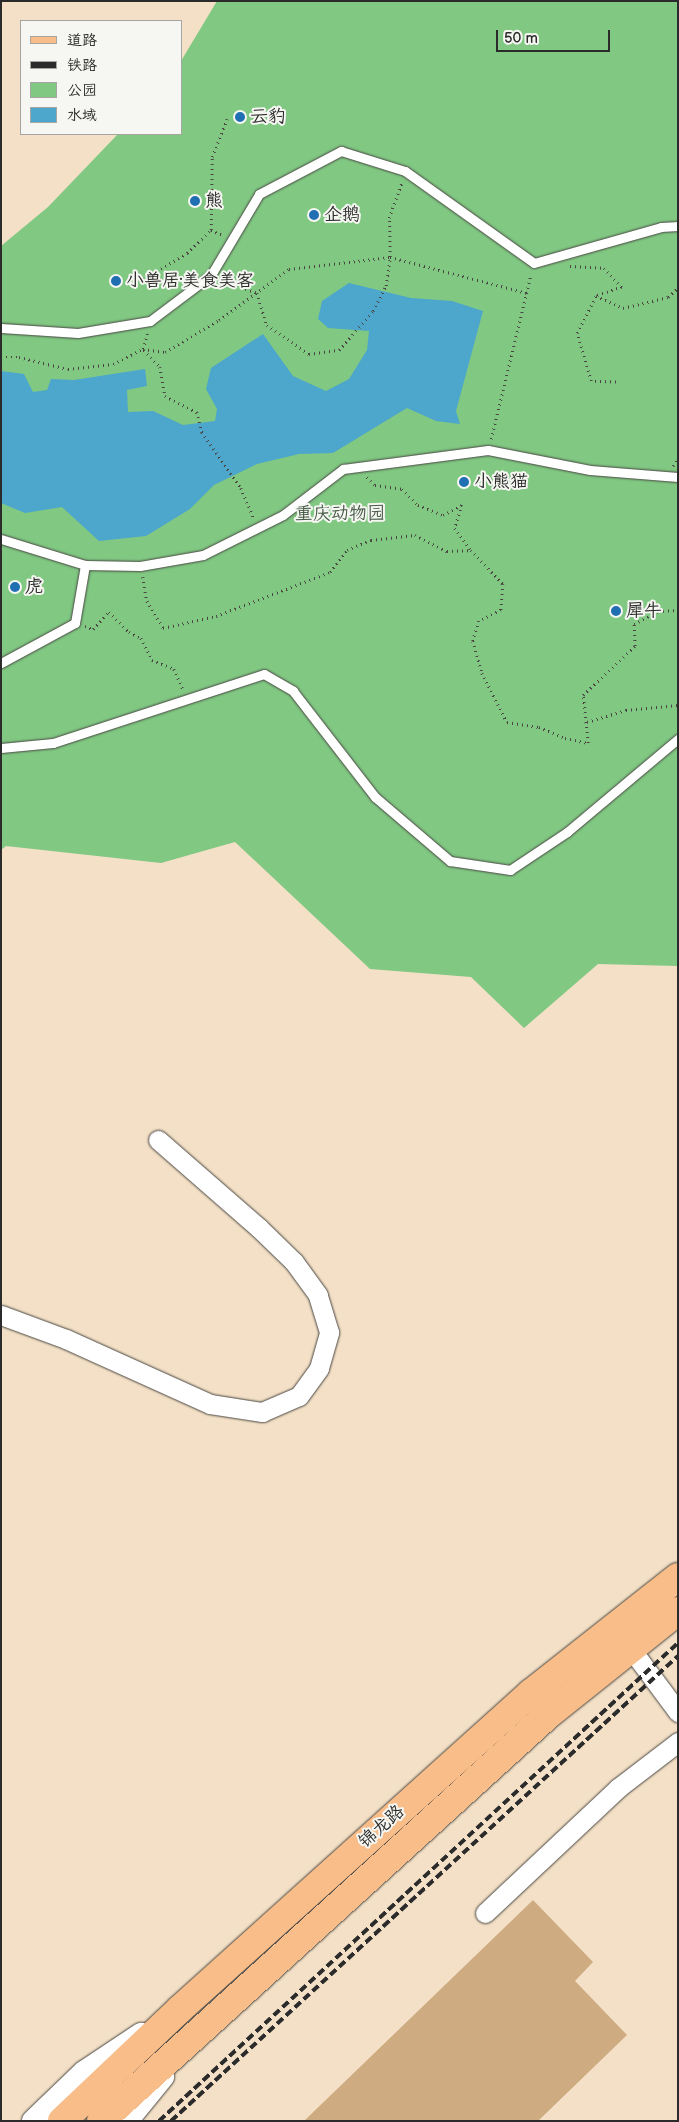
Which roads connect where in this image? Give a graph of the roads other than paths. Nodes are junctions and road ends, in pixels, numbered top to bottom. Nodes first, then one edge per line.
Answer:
1 (678, 226) edge
2 (1, 328) edge
3 (678, 477) edge
4 (1, 539) edge
5 (85, 565) junction
6 (1, 663) edge
7 (678, 739) edge
8 (1, 748) edge
9 (158, 1140) dead end
10 (1, 1315) edge
11 (678, 1577) edge
12 (678, 1611) edge
13 (631, 1649) junction
14 (678, 1712) edge
15 (678, 1742) edge
16 (485, 1913) dead end
17 (180, 2009) junction
18 (113, 2117) edge
19 (33, 2121) edge
20 (62, 2121) edge

1 - 2 lane
3 - 5 lane
4 - 5 lane
5 - 6 lane
7 - 8 lane
9 - 10 street
11 - 17 main road, 锦龙路
12 - 13 main road, 锦龙路
13 - 14 street
13 - 18 main road, 锦龙路
15 - 16 street
17 - 19 street
17 - 20 main road, 锦龙路

